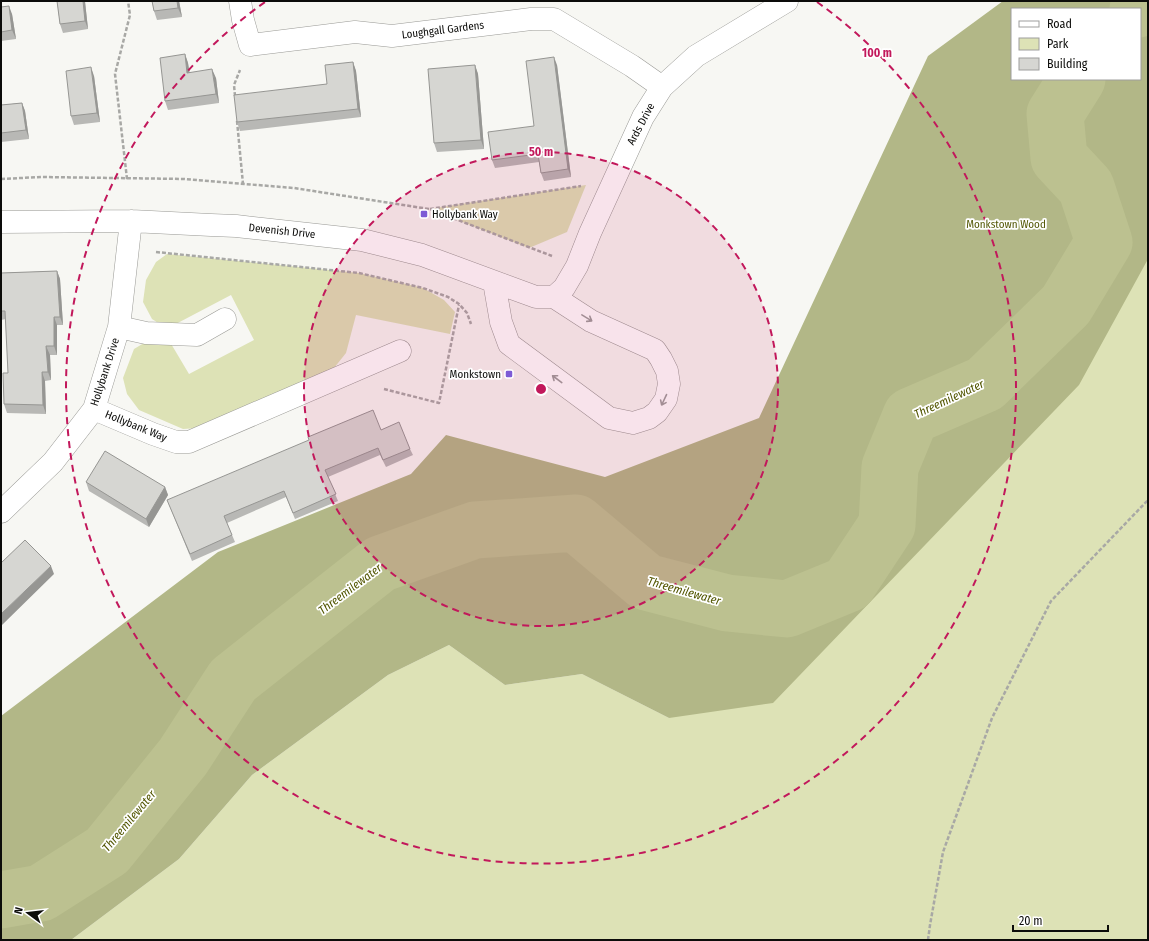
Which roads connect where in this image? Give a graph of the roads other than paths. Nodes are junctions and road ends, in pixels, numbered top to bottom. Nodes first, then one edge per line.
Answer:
1 (240, 1) edge
2 (787, 1) edge
3 (555, 10) edge
4 (662, 87) junction
5 (131, 221) junction
6 (1, 222) edge
7 (494, 282) junction
8 (554, 297) junction
9 (225, 319) dead end
10 (119, 327) junction
11 (400, 351) dead end
12 (94, 409) junction
13 (1, 512) edge

1 - 3 street, Loughgall Gardens
2 - 4 street, Ards Drive
3 - 4 street, Loughgall Gardens
4 - 8 street, Ards Drive
5 - 6 street, Devenish Drive
5 - 7 street, Devenish Drive
5 - 10 street, Hollybank Drive
7 - 8 street, Devenish Drive
8 -> 7 street
9 - 10 street
10 - 12 street, Hollybank Drive
11 - 12 street, Hollybank Way
12 - 13 street, Hollybank Drive

